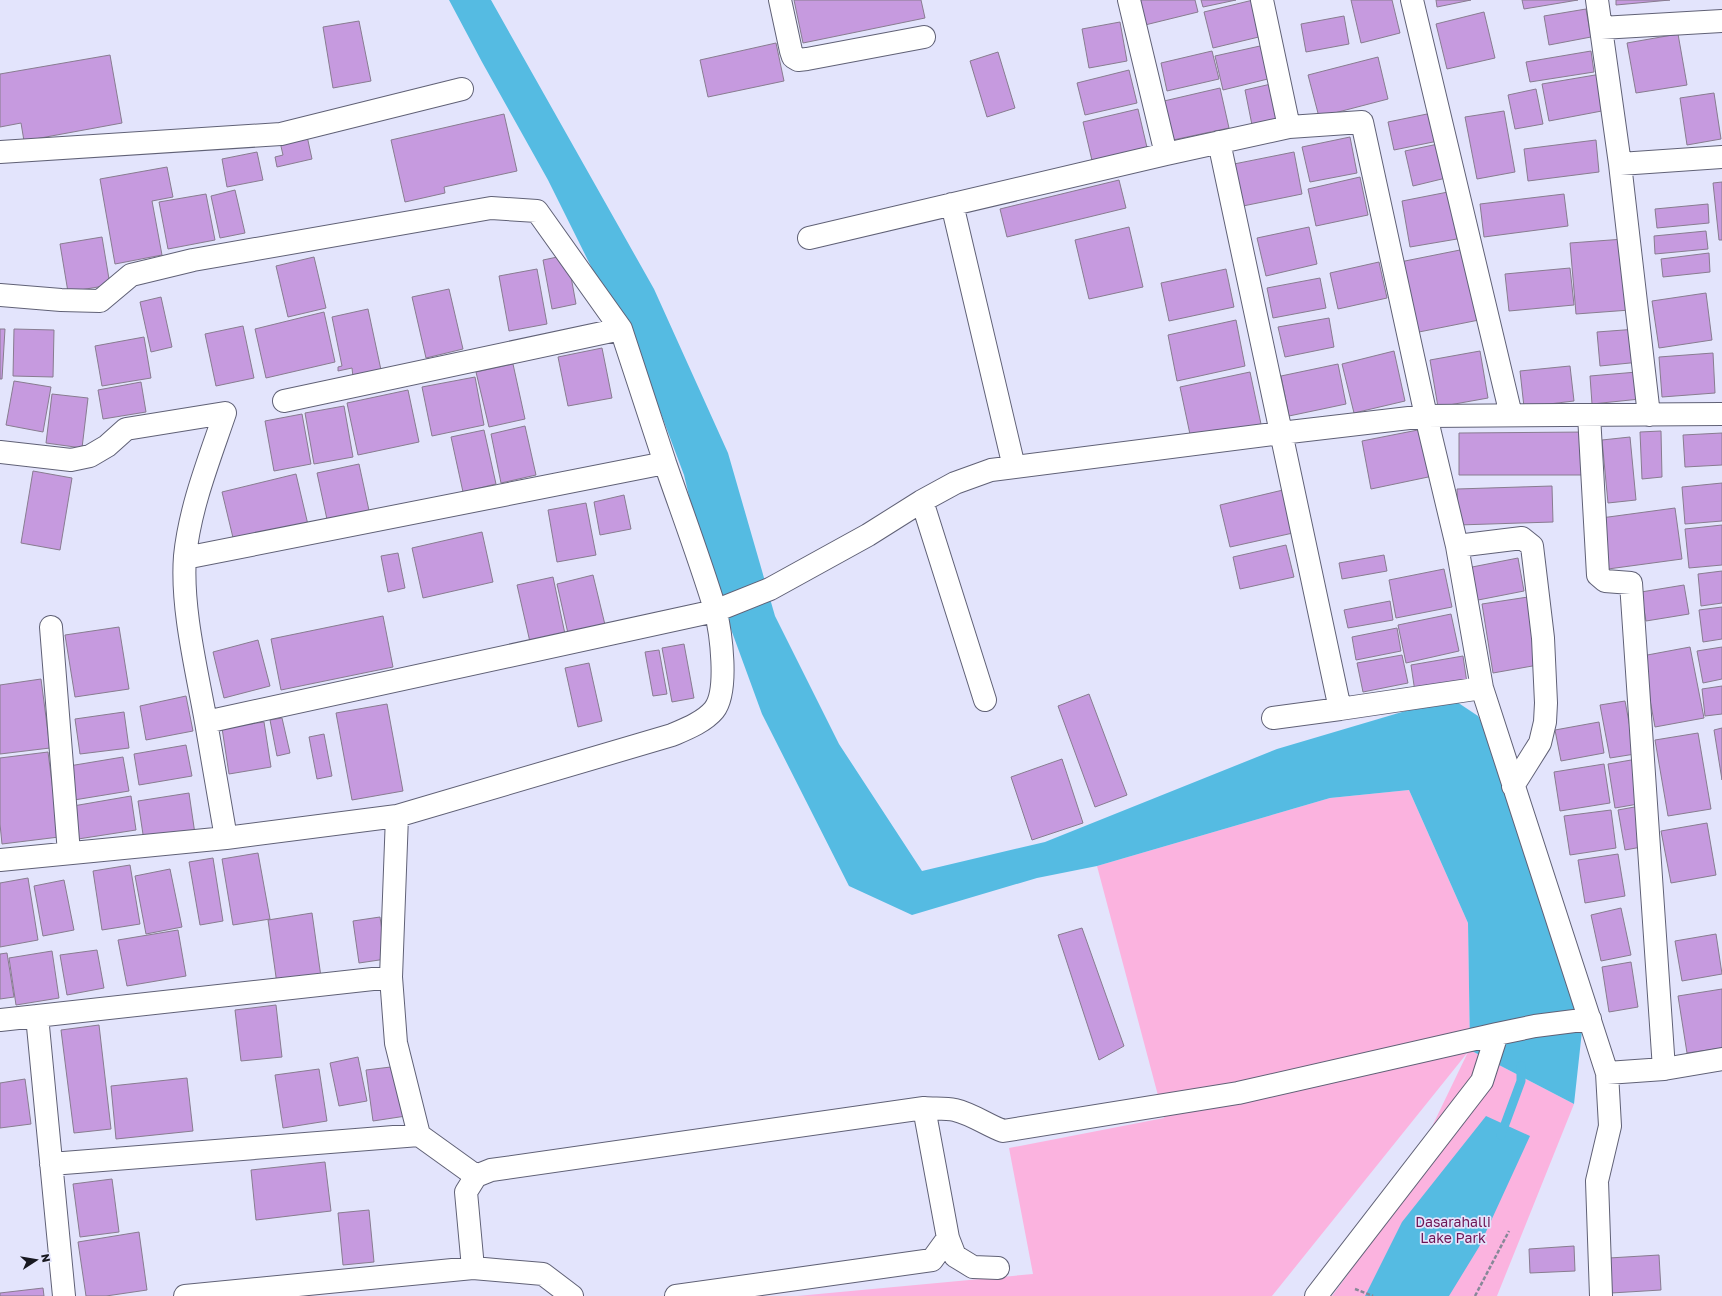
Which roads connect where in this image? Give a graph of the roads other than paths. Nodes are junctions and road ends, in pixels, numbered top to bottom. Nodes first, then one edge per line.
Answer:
1 (780, 0) edge
2 (1129, 0) edge
3 (1262, 0) edge
4 (1412, 0) edge
5 (1597, 0) edge
6 (1722, 21) edge
7 (1601, 28) junction
8 (924, 36) dead end
9 (462, 88) dead end
10 (1289, 127) junction
11 (1219, 142) junction
12 (0, 152) edge
13 (1166, 154) junction
14 (1722, 157) edge
15 (1620, 164) junction
16 (952, 204) junction
17 (809, 238) dead end
18 (0, 295) edge
19 (621, 329) junction
20 (284, 400) dead end
21 (1722, 414) edge
22 (1511, 415) junction
23 (1589, 415) junction
24 (1649, 415) junction
25 (1426, 416) junction
26 (1281, 433) junction
27 (0, 452) edge
28 (665, 463) junction
29 (1014, 467) junction
30 (922, 501) junction
31 (1457, 546) junction
32 (185, 558) junction
33 (721, 608) junction
34 (51, 627) dead end
35 (1482, 688) junction
36 (985, 700) dead end
37 (1340, 709) junction
38 (1273, 718) dead end
39 (206, 722) junction
40 (1513, 786) junction
41 (397, 816) junction
42 (226, 838) junction
43 (69, 853) junction
44 (0, 860) edge
45 (390, 977) junction
46 (38, 1016) junction
47 (1590, 1019) junction
48 (0, 1020) edge
49 (1501, 1033) junction
50 (1722, 1059) edge
51 (1664, 1070) junction
52 (1608, 1073) junction
53 (924, 1108) junction
54 (419, 1135) junction
55 (52, 1164) junction
56 (476, 1176) junction
57 (948, 1238) junction
58 (473, 1268) junction
59 (998, 1268) dead end
60 (64, 1296) edge
61 (185, 1296) edge
62 (572, 1296) edge
63 (676, 1296) edge
64 (1316, 1296) edge
65 (1601, 1296) edge

1 - 8 street
2 - 13 street
3 - 10 street
4 - 22 street
5 - 7 street
6 - 7 street
7 - 15 street
9 - 12 street
10 - 11 street
10 - 25 street
11 - 13 street
11 - 26 street
13 - 16 street
14 - 15 street
15 - 24 street
16 - 17 street
16 - 29 street
18 - 19 street
19 - 20 street
19 - 28 street
21 - 24 street
22 - 23 street
22 - 25 street
23 - 24 street
23 - 51 street
25 - 26 street
25 - 31 street
26 - 29 street
26 - 37 street
27 - 32 street
28 - 32 street
28 - 33 street
29 - 30 street
30 - 33 street
30 - 36 street
31 - 35 street
31 - 40 street
32 - 39 street
33 - 39 street
33 - 41 street
34 - 43 street
35 - 37 street
35 - 40 street
37 - 38 street
39 - 42 street
40 - 47 street
41 - 42 street
41 - 45 street
42 - 43 street
43 - 44 street
45 - 46 street
45 - 54 street
46 - 48 street
46 - 55 street
47 - 49 street
47 - 52 street
49 - 53 street
49 - 64 street
50 - 51 street
51 - 52 street
52 - 65 street
53 - 56 street
53 - 57 street
54 - 55 street
54 - 56 street
55 - 60 street
56 - 58 street
57 - 59 street
57 - 63 street
58 - 61 street
58 - 62 street

